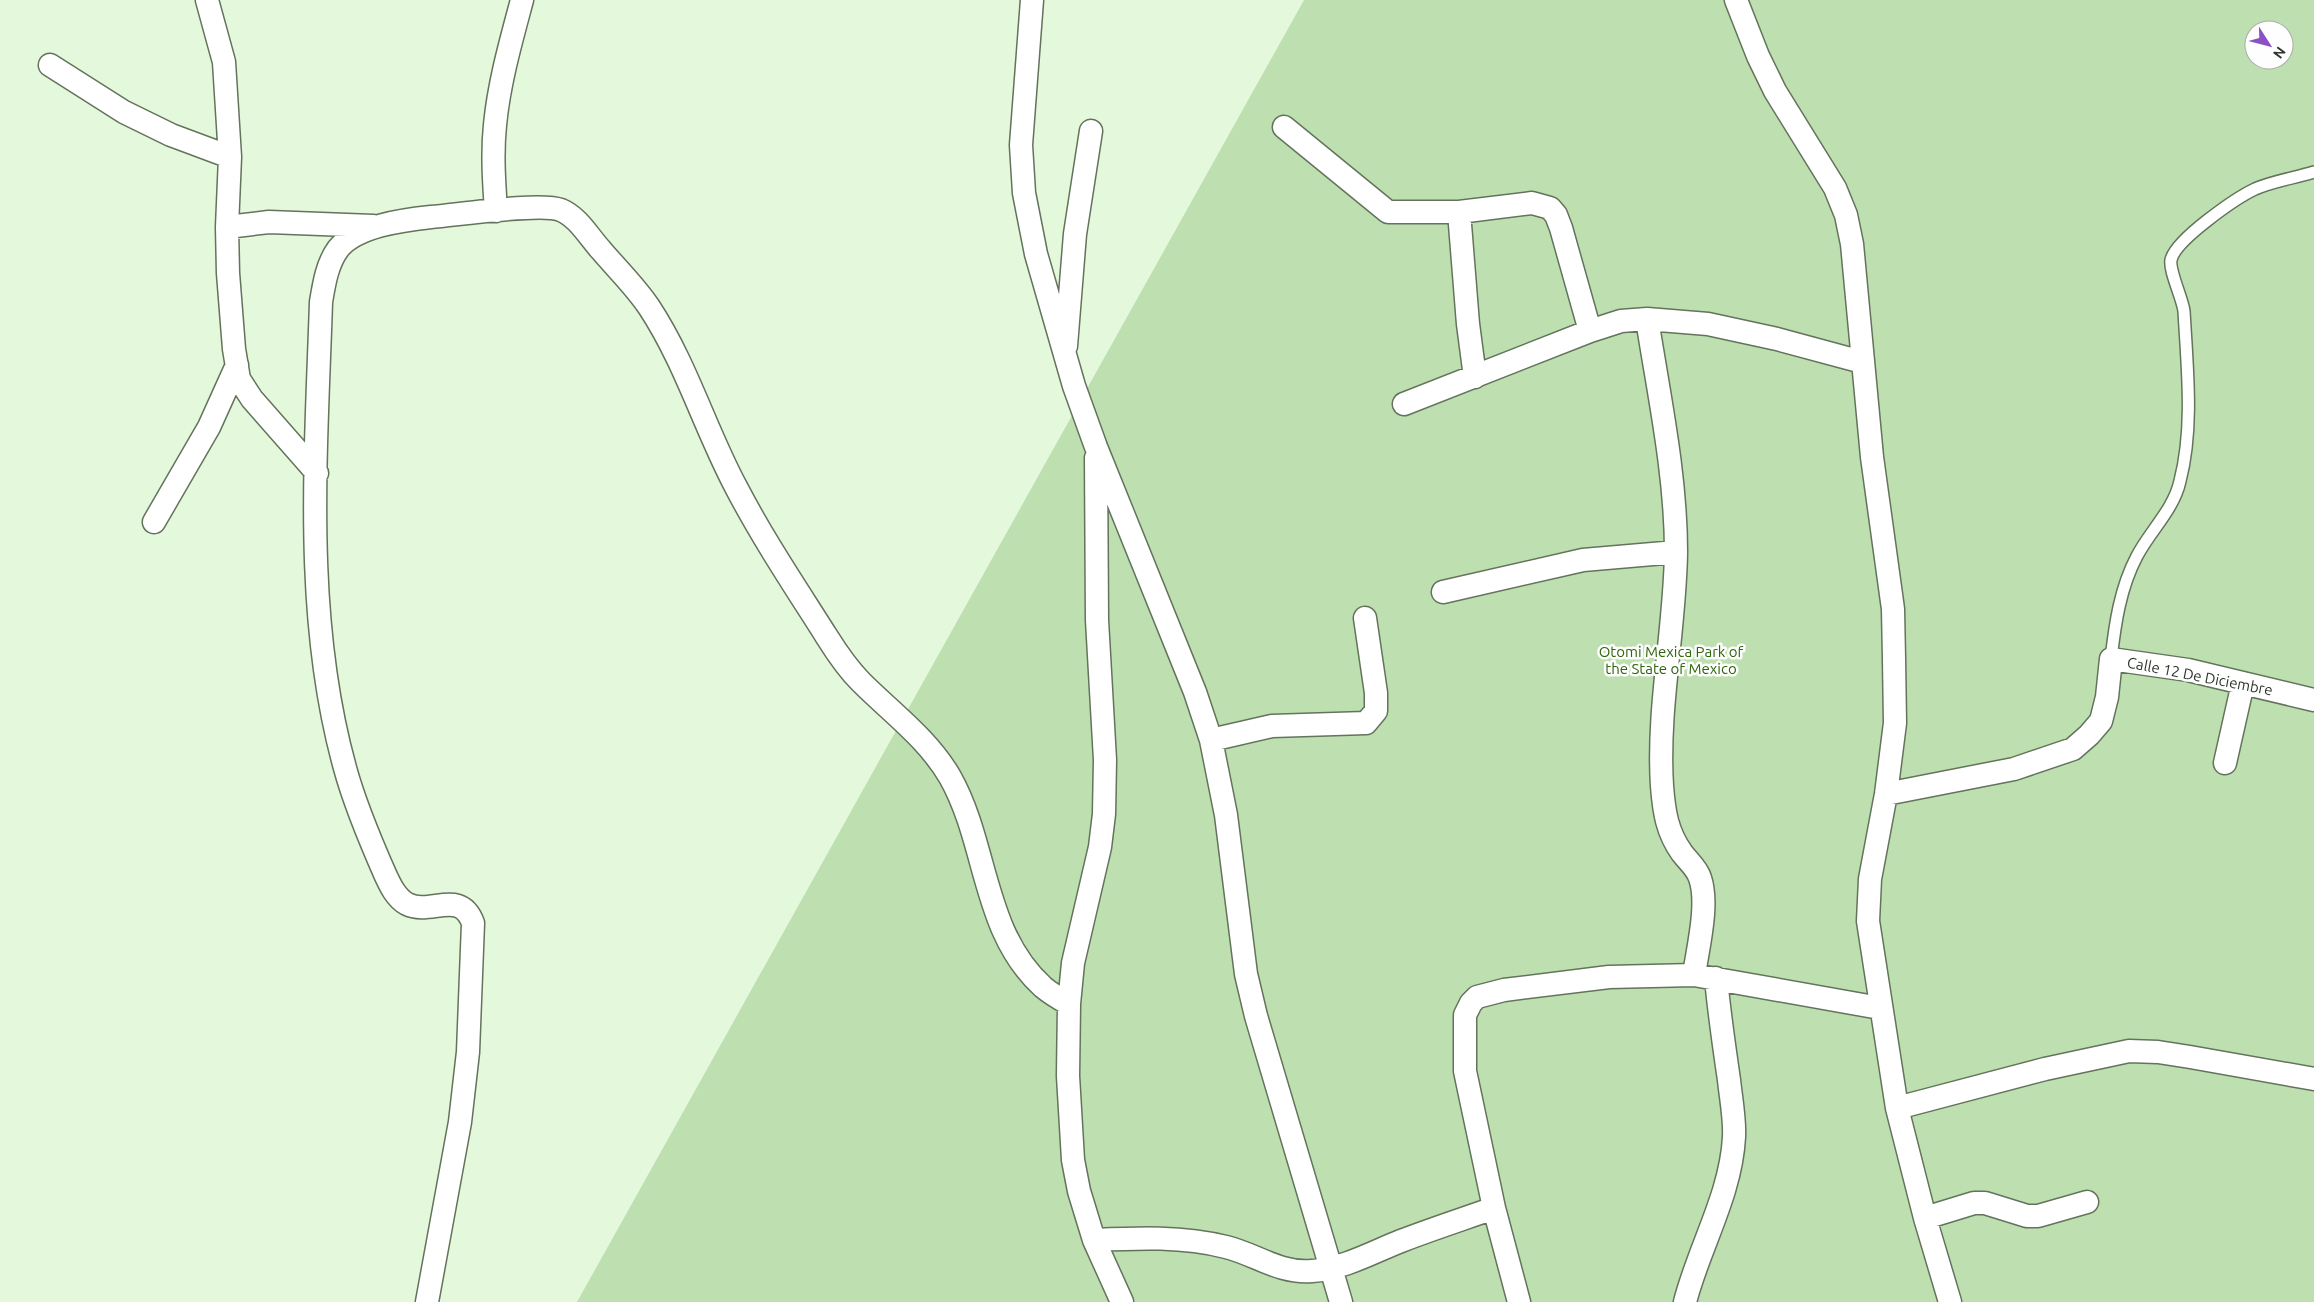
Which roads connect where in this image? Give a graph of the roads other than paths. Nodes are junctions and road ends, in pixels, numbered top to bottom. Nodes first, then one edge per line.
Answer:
1 (207, 0) edge
2 (522, 0) edge
3 (1032, 0) edge
4 (1740, 5) edge
5 (50, 65) dead end
6 (1284, 127) dead end
7 (1090, 131) dead end
8 (230, 156) junction
9 (2314, 172) edge
10 (496, 210) junction
11 (1459, 212) junction
12 (379, 226) junction
13 (226, 227) junction
14 (1647, 319) junction
15 (1590, 331) junction
16 (1064, 355) junction
17 (1862, 362) junction
18 (237, 365) junction
19 (1475, 377) junction
20 (1404, 404) dead end
21 (1096, 447) junction
22 (317, 473) junction
23 (154, 522) dead end
24 (1676, 552) junction
25 (1443, 592) dead end
26 (1365, 618) dead end
27 (2111, 659) junction
28 (2244, 683) junction
29 (2314, 700) edge
30 (1211, 740) junction
31 (2226, 763) dead end
32 (1886, 794) junction
33 (1705, 976) junction
34 (1068, 1004) junction
35 (1880, 1008) junction
36 (2314, 1079) edge
37 (1897, 1108) junction
38 (2087, 1202) dead end
39 (1494, 1208) junction
40 (1925, 1218) junction
41 (1094, 1240) junction
42 (1331, 1268) junction
43 (427, 1302) edge
44 (1122, 1302) edge
45 (1341, 1302) edge
46 (1519, 1302) edge
47 (1685, 1302) edge
48 (1950, 1302) edge

1 - 8 street
2 - 10 street
3 - 16 street
4 - 17 street
5 - 8 street
6 - 11 street
7 - 16 street
8 - 13 street
9 - 27 lane
10 - 12 street
10 - 34 street
11 - 15 street
11 - 19 street
12 - 13 street
12 - 22 street
13 - 18 street
14 - 15 street
14 - 17 street
14 - 24 street
15 - 19 street
16 - 21 street
17 - 32 street
18 - 22 street
18 - 23 street
19 - 20 street
21 - 30 street
21 - 34 street
22 - 43 street
24 - 25 street
24 - 33 street
26 - 30 street
27 - 28 street, Calle 12 De Diciembre
27 - 32 street, Calle 12 De Diciembre
28 - 29 street, Calle 12 De Diciembre
28 - 31 street
30 - 42 street
32 - 35 street
33 - 35 street
33 - 39 street
33 - 47 street
34 - 41 street
35 - 37 street
36 - 37 street
37 - 40 street
38 - 40 street
39 - 42 street
39 - 46 street
40 - 48 street
41 - 42 street
41 - 44 street
42 - 45 street

